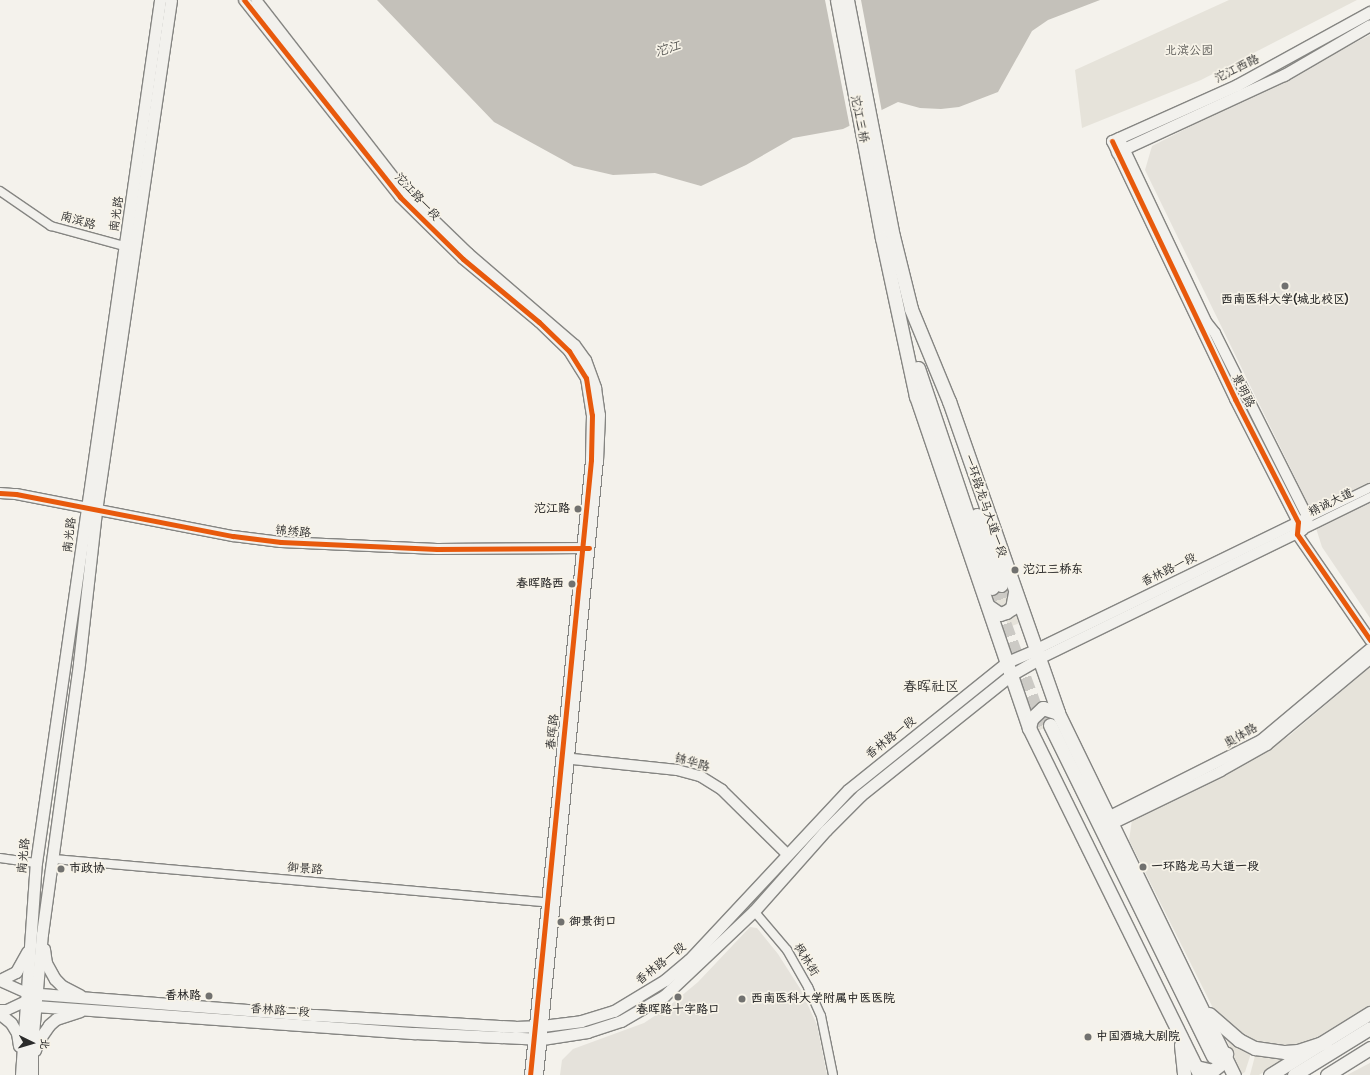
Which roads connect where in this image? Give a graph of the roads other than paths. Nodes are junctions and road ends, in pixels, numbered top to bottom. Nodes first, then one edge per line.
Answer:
1 (160, 0) edge
2 (171, 0) edge
3 (244, 0) edge
4 (256, 0) edge
5 (836, 0) edge
6 (847, 0) edge
7 (1370, 12) edge
8 (1370, 26) edge
9 (1116, 139) joint
10 (1121, 150) junction
11 (0, 191) edge
12 (887, 237) junction
13 (130, 248) junction
14 (905, 309) junction
15 (593, 389) junction
16 (1370, 488) edge
17 (0, 493) edge
18 (1370, 497) edge
19 (91, 510) junction
20 (1308, 518) junction
21 (1300, 529) junction
22 (585, 548) junction
23 (997, 587) tunnel mouth
24 (1015, 593) junction
25 (988, 606) junction
26 (1370, 629) edge
27 (1370, 640) edge
28 (1370, 649) edge
29 (1037, 655) junction
30 (1370, 659) edge
31 (1007, 662) junction
32 (1011, 675) junction
33 (1058, 713) junction
34 (1047, 727) tunnel mouth
35 (1029, 728) junction
36 (564, 760) junction
37 (1110, 820) junction
38 (786, 856) junction
39 (0, 858) edge
40 (54, 859) junction
41 (36, 863) junction
42 (552, 903) junction
43 (754, 911) junction
44 (37, 936) junction
45 (0, 981) edge
46 (31, 999) junction
47 (90, 1004) junction
48 (0, 1010) edge
49 (1205, 1010) junction
50 (1370, 1013) edge
51 (0, 1014) edge
52 (1176, 1024) junction
53 (538, 1026) junction
54 (1370, 1028) edge
55 (537, 1039) junction
56 (1365, 1041) edge
57 (1326, 1042) junction
58 (1208, 1062) edge
59 (29, 1066) edge
60 (21, 1075) edge
61 (530, 1075) edge
62 (538, 1075) edge
63 (833, 1075) edge
64 (1184, 1075) edge
65 (1234, 1075) edge
66 (1270, 1075) edge
67 (1294, 1075) edge
68 (1310, 1075) edge
69 (1329, 1075) edge

1 - 13 main road, 南光路
2 - 13 main road, 南光路
3 - 15 street, 沱江路一段
4 - 15 street, 沱江路一段
5 - 12 highway, 沱江三桥
6 - 12 highway, 沱江三桥
7 - 9 main road, 沱江西路
8 - 10 main road, 沱江西路
9 - 10 street, 景明路
10 - 20 street, 景明路
10 - 21 street, 景明路
11 - 13 street, 南滨路
12 - 14 highway, 一环路龙马大道一段
13 - 19 main road, 南光路
14 - 23 highway
14 - 24 highway, 一环路龙马大道一段
14 - 25 highway, 一环路龙马大道一段
15 - 22 street, 春晖路
16 - 20 street, 精诚大道
17 - 19 street, 锦绣路
18 - 21 street, 精诚大道
19 - 22 street, 锦绣路
19 - 40 main road, 南光路
19 - 41 main road, 南光路
20 - 21 street
21 - 26 street, 景明路
21 - 27 street, 景明路
21 - 29 street, 香林路一段
22 - 36 street, 春晖路
24 - 25 highway
24 - 29 highway, 一环路龙马大道一段
25 - 31 highway, 一环路龙马大道一段
28 - 37 street, 奥体路
29 - 31 main road, 香林路一段
29 - 32 main road, 香林路一段
29 - 33 highway, 一环路龙马大道一段
30 - 37 street, 奥体路
31 - 32 highway, 一环路龙马大道一段
31 - 38 main road, 香林路一段
32 - 35 highway, 一环路龙马大道一段
32 - 43 main road, 香林路一段
33 - 35 highway
33 - 37 highway, 一环路龙马大道一段
34 - 58 highway
35 - 52 highway, 一环路龙马大道一段
36 - 38 street, 锦华路
36 - 42 street, 春晖路
37 - 49 highway, 一环路龙马大道一段
38 - 53 main road, 香林路一段
39 - 41 street
40 - 42 street, 御景路
40 - 44 main road, 南光路
41 - 44 main road, 南光路
42 - 53 street, 春晖路
43 - 55 main road, 香林路一段
43 - 63 street, 枫林街
44 - 45 main road
44 - 46 main road, 南光路
44 - 47 main road
45 - 46 street
46 - 47 main road, 香林路二段
46 - 48 street
46 - 59 main road, 南光路
47 - 53 main road, 香林路二段
47 - 55 main road, 香林路二段
47 - 59 main road
49 - 57 highway
49 - 58 highway, 一环路龙马大道一段
50 - 57 highway
51 - 59 main road
52 - 58 highway, 一环路龙马大道一段
52 - 64 highway
53 - 55 street, 春晖路
54 - 56 highway
55 - 61 street, 春晖路
55 - 62 street, 春晖路
56 - 67 highway
56 - 68 highway
56 - 69 highway
57 - 66 highway
58 - 65 highway, 一环路龙马大道一段
59 - 60 main road, 南光路

